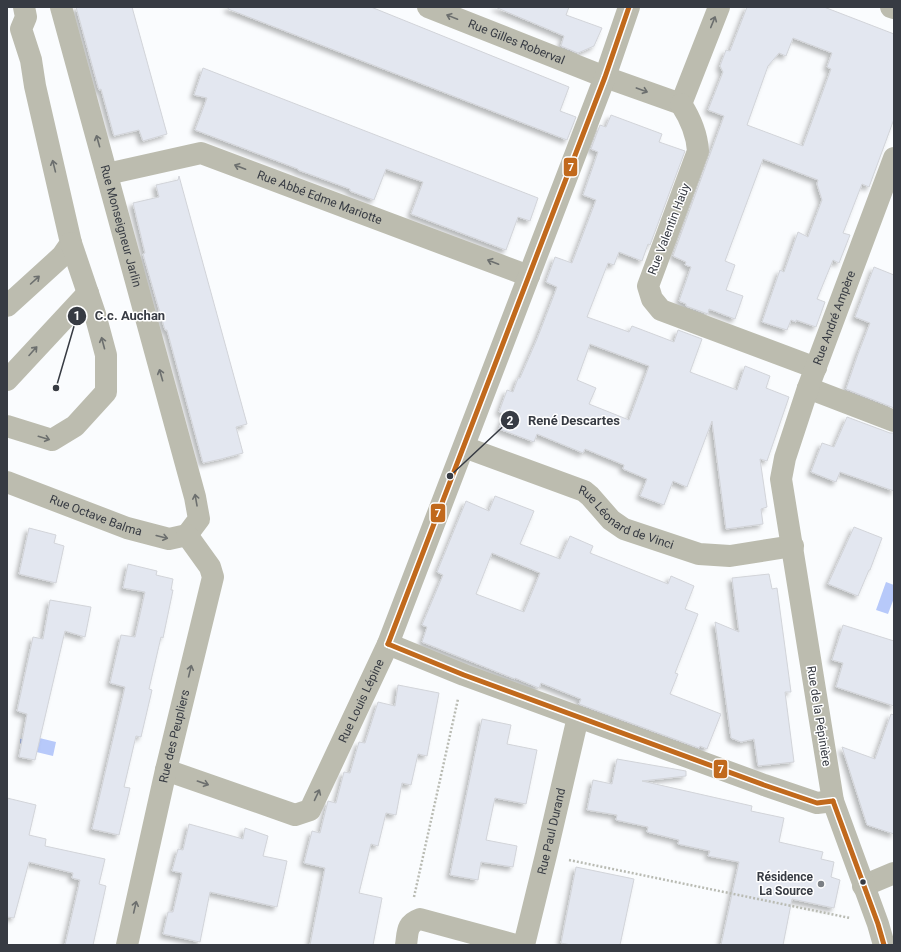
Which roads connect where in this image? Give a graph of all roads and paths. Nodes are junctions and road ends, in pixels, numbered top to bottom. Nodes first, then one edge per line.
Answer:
1 (24, 7) edge
2 (61, 7) edge
3 (428, 7) edge
4 (629, 7) edge
5 (719, 7) edge
6 (14, 32) edge
7 (605, 77) junction
8 (681, 104) junction
9 (894, 158) edge
10 (107, 174) junction
11 (886, 203) edge
12 (71, 243) junction
13 (529, 276) junction
14 (88, 293) junction
15 (7, 306) edge
16 (816, 368) junction
17 (7, 380) edge
18 (808, 388) junction
19 (894, 421) edge
20 (7, 426) edge
21 (464, 448) junction
22 (781, 479) joint
23 (7, 482) edge
24 (187, 535) junction
25 (793, 546) junction
26 (388, 644) junction
27 (464, 675) junction
28 (578, 717) junction
29 (166, 770) junction
30 (833, 801) junction
31 (546, 855) junction
32 (894, 873) edge
33 (863, 886) junction
34 (414, 921) junction
35 (878, 924) junction
36 (127, 945) edge
37 (406, 945) edge
38 (516, 945) edge
39 (524, 945) edge
40 (884, 945) edge

1 - 6 street
10 -> 2 street, Rue Monseigneur Jarlin
7 -> 3 street, Rue Gilles Roberval
4 - 7 street
8 -> 5 street
12 -> 6 street
7 -> 8 street, Rue Gilles Roberval
7 - 13 street
8 - 16 street, Rue Valentin Haüy
9 - 11 street, Rue André Ampère
13 -> 10 street, Rue Abbé Edme Mariotte
24 -> 10 street, Rue Monseigneur Jarlin
11 - 16 street, Rue André Ampère
12 - 14 street
15 -> 12 street
13 - 21 street
17 -> 14 street
20 -> 14 street
16 - 18 street, Rue André Ampère
18 - 19 street
18 - 22 street, Rue André Ampère
21 - 25 street, Rue Léonard de Vinci
21 - 26 street
22 - 25 street, Rue de la Pépinière
23 -> 24 street, Rue Octave Balma
29 -> 24 street, Rue des Peupliers
25 - 30 street, Rue de la Pépinière
26 - 27 street, Rue Louis Lépine
29 -> 26 street, Rue Louis Lépine
27 - 28 street, Rue Louis Lépine
27 - 34 path
28 - 30 street, Rue Louis Lépine
28 - 31 street, Rue Paul Durand
36 -> 29 street, Rue des Peupliers
30 - 33 street, Rue de la Pépinière
31 - 35 path
31 - 39 street, Rue Paul Durand
32 - 33 street
33 - 35 street, Rue de la Pépinière
34 - 37 street
34 - 38 street
35 - 40 street, Rue de la Pépinière

